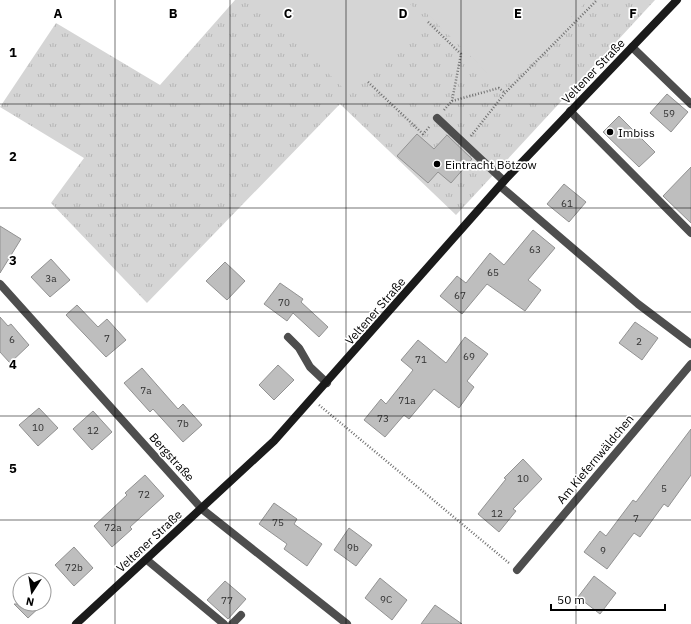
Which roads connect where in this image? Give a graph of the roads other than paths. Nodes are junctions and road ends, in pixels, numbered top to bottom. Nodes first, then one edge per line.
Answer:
1 (677, 0) edge
2 (632, 47) junction
3 (691, 104) edge
4 (570, 111) junction
5 (437, 118) dead end
6 (502, 184) junction
7 (691, 233) edge
8 (0, 284) edge
9 (288, 337) dead end
10 (691, 344) edge
11 (691, 364) edge
12 (327, 383) junction
13 (202, 509) junction
14 (147, 560) junction
15 (517, 570) road end
16 (241, 614) dead end
17 (76, 624) edge
18 (224, 624) edge
19 (232, 624) edge
20 (347, 624) edge

1 - 2 main road, Veltener Straße
2 - 3 street
2 - 4 main road, Veltener Straße
4 - 6 main road, Veltener Straße
4 - 7 street
5 - 6 street
6 - 10 street
6 - 12 main road, Veltener Straße
8 - 13 street, Bergstraße
9 - 12 street
11 - 15 street, Am Kiefernwäldchen
12 - 13 main road, Veltener Straße
13 - 14 main road, Veltener Straße
13 - 20 street, Bergstraße
14 - 17 main road, Veltener Straße
14 - 18 street
16 - 19 street

